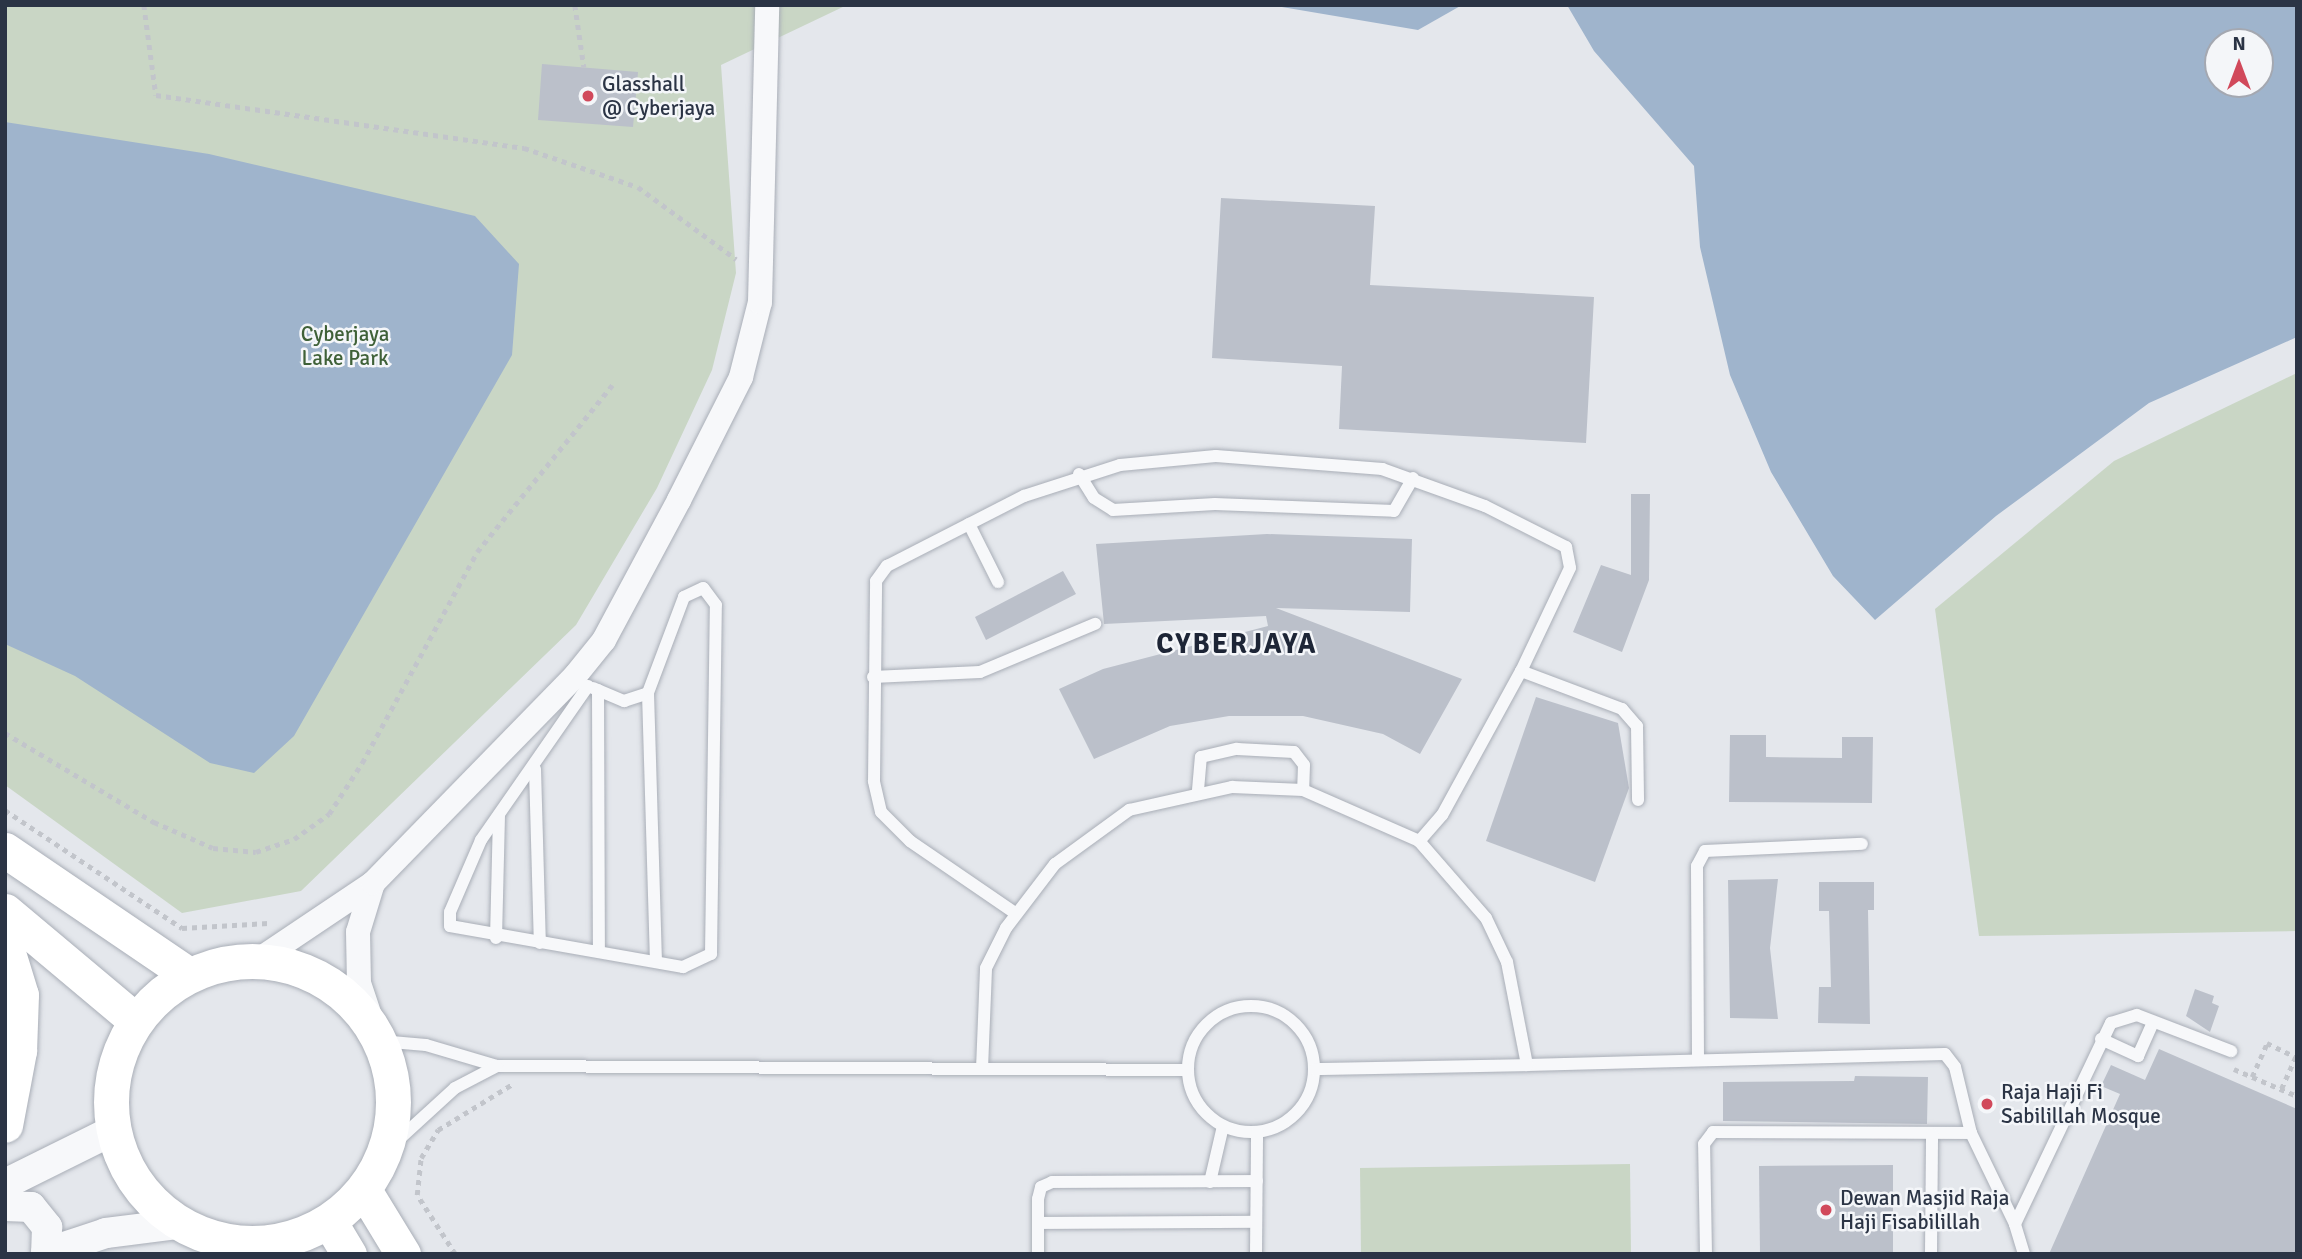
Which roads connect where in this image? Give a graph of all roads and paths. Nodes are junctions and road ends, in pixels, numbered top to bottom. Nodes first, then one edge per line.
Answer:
1 (144, 5) edge
2 (575, 5) edge
3 (768, 5) edge
4 (584, 67) dead end
5 (761, 276) junction
6 (612, 385) dead end
7 (1079, 474) junction
8 (1413, 478) junction
9 (969, 524) junction
10 (999, 582) dead end
11 (1095, 624) dead end
12 (1521, 671) junction
13 (873, 677) junction
14 (587, 684) junction
15 (648, 694) junction
16 (5, 733) edge
17 (536, 769) junction
18 (1198, 790) junction
19 (1303, 790) junction
20 (1638, 800) dead end
21 (5, 810) edge
22 (499, 815) junction
23 (1419, 841) junction
24 (1862, 844) dead end
25 (5, 850) edge
26 (373, 883) junction
27 (5, 911) edge
28 (1016, 914) junction
29 (277, 920) dead end
30 (496, 938) junction
31 (540, 943) junction
32 (599, 951) junction
33 (656, 960) junction
34 (257, 961) junction
35 (9, 963) edge
36 (189, 975) junction
37 (135, 1020) junction
38 (2153, 1022) junction
39 (377, 1036) junction
40 (2101, 1038) junction
41 (2231, 1051) dead end
42 (1698, 1060) junction
43 (1527, 1065) junction
44 (497, 1066) junction
45 (542, 1066) junction
46 (982, 1069) junction
47 (1187, 1069) junction
48 (1315, 1069) junction
49 (2252, 1077) dead end
50 (2281, 1090) dead end
51 (5, 1125) edge
52 (1223, 1126) junction
53 (112, 1131) junction
54 (1257, 1132) junction
55 (1971, 1133) junction
56 (1932, 1134) junction
57 (385, 1152) junction
58 (1257, 1181) junction
59 (1210, 1182) junction
60 (5, 1184) edge
61 (364, 1190) junction
62 (5, 1206) edge
63 (329, 1221) junction
64 (1256, 1222) junction
65 (1038, 1223) junction
66 (178, 1224) junction
67 (2015, 1224) junction
68 (46, 1253) edge
69 (349, 1254) edge
70 (402, 1254) edge
71 (455, 1254) edge
72 (1038, 1254) edge
73 (1256, 1254) edge
74 (1706, 1254) edge
75 (1931, 1254) edge
76 (2024, 1254) edge

1 - 5 path
2 - 4 path
3 - 5 street
5 - 14 street
6 - 16 path
7 - 8 lane
7 - 8 lane
7 - 9 lane
8 - 12 lane
9 - 10 lane
9 - 13 lane
11 - 13 lane
12 - 20 lane
12 - 23 lane
13 - 28 lane
14 - 15 lane
14 - 17 lane
14 - 26 street
14 - 32 lane
15 - 33 lane
15 - 33 lane
17 - 22 lane
17 - 31 lane
18 - 19 lane
18 - 19 lane
18 - 28 lane
19 - 23 lane
21 - 29 path
22 - 30 lane
22 - 30 lane
23 - 43 lane
24 - 42 lane
25 - 36 main road
26 - 34 street
26 - 39 street
27 - 37 main road
28 - 46 lane
30 - 31 lane
31 - 32 lane
32 - 33 lane
34 - 36 main road
34 - 39 main road
35 - 51 main road
36 - 37 main road
37 - 53 main road
38 - 40 lane
38 - 40 lane
38 - 41 lane
39 - 44 lane
39 - 57 main road
40 - 67 lane
42 - 43 lane
42 - 55 lane
43 - 48 lane
44 - 45 lane
44 - 57 lane
45 - 46 lane
45 - 71 path
46 - 47 lane
47 - 48 lane
47 - 52 lane
48 - 54 lane
49 - 50 path
52 - 54 lane
52 - 59 lane
53 - 60 street
53 - 66 main road
54 - 58 lane
55 - 56 lane
55 - 67 lane
56 - 74 lane
56 - 75 lane
57 - 61 main road
58 - 59 lane
58 - 64 lane
59 - 65 lane
61 - 63 main road
61 - 70 main road
62 - 68 street
63 - 66 main road
63 - 69 main road
64 - 65 lane
64 - 73 lane
65 - 72 lane
66 - 68 street
67 - 76 lane

